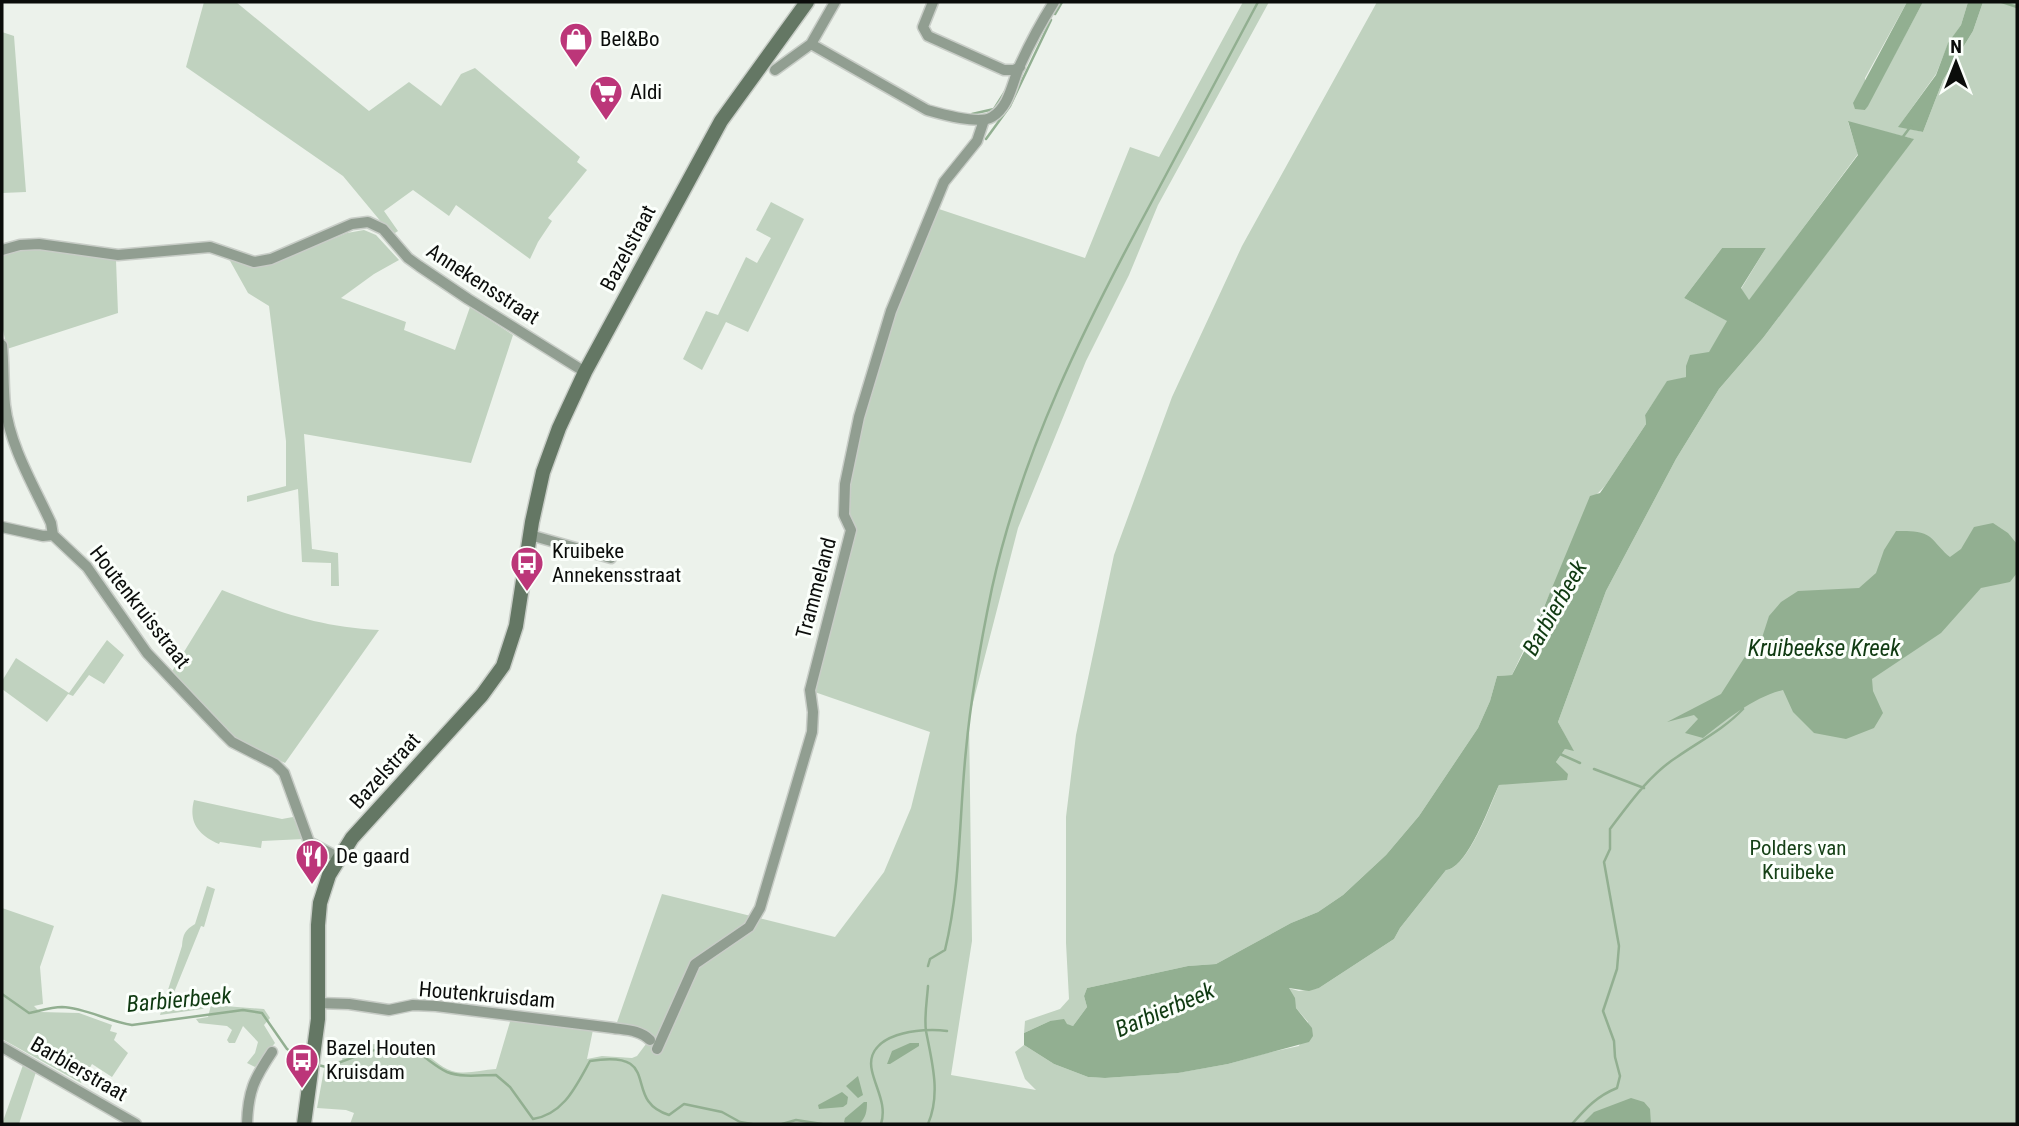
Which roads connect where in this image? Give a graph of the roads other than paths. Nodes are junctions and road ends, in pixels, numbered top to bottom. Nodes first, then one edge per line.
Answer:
1 (835, 2) edge
2 (933, 2) edge
3 (1054, 2) edge
4 (804, 3) edge
5 (811, 44) junction
6 (1020, 66) junction
7 (775, 71) dead end
8 (984, 120) junction
9 (2, 250) edge
10 (2, 345) edge
11 (585, 372) junction
12 (2, 527) edge
13 (530, 535) junction
14 (53, 536) junction
15 (611, 558) dead end
16 (339, 858) junction
17 (318, 1003) junction
18 (654, 1045) joint
19 (2, 1047) edge
20 (272, 1052) dead end
21 (136, 1124) edge
22 (247, 1124) edge
23 (304, 1124) edge

1 - 5 street
2 - 6 street
3 - 6 street, Trammeland
4 - 11 main road, Bazelstraat
5 - 7 street
5 - 8 street
6 - 8 street, Trammeland
8 - 18 street, Trammeland
9 - 11 street, Annekensstraat
10 - 14 street
11 - 13 main road, Bazelstraat
12 - 14 street
13 - 15 street
13 - 16 main road, Bazelstraat
14 - 16 street, Houtenkruisstraat
16 - 17 main road, Bazelstraat
17 - 18 street, Houtenkruisdam
17 - 23 main road, Bazelstraat
19 - 21 street, Barbierstraat
20 - 22 street

